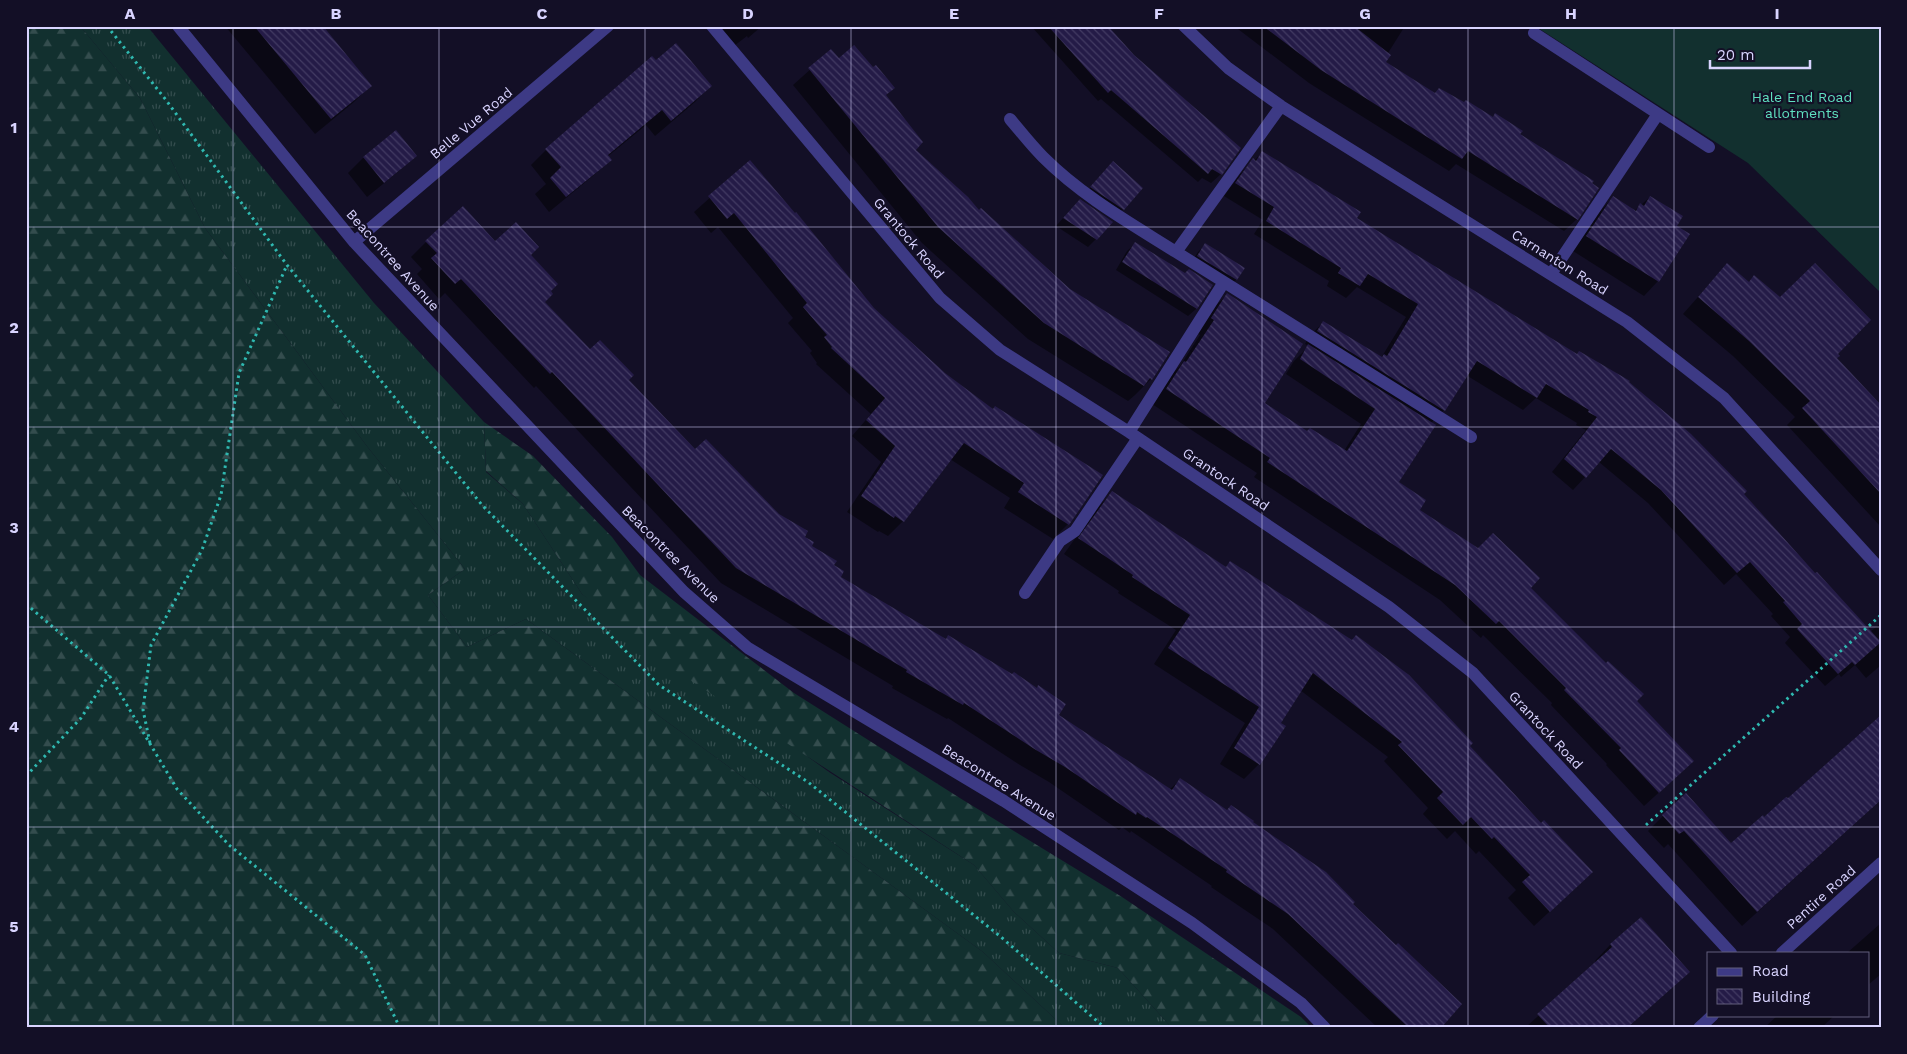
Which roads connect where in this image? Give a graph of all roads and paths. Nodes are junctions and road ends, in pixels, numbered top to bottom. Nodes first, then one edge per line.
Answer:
1 (106, 26) edge
2 (178, 26) edge
3 (608, 26) edge
4 (712, 26) edge
5 (1189, 28) edge
6 (1534, 33) dead end
7 (1281, 106) junction
8 (1658, 114) junction
9 (1010, 119) dead end
10 (1709, 147) dead end
11 (354, 242) junction
12 (1176, 252) junction
13 (287, 265) junction
14 (1551, 274) junction
15 (1224, 282) junction
16 (1134, 435) junction
17 (1471, 437) dead end
18 (1881, 570) edge
19 (1025, 594) dead end
20 (26, 604) edge
21 (1881, 615) edge
22 (109, 675) junction
23 (151, 746) junction
24 (26, 776) edge
25 (1654, 818) dead end
26 (1881, 863) edge
27 (1730, 952) edge
28 (1783, 952) edge
29 (1712, 1016) edge
30 (400, 1028) edge
31 (1105, 1028) edge
32 (1326, 1028) edge
33 (1699, 1028) edge

1 - 13 path
2 - 11 street, Beacontree Avenue
3 - 11 street, Belle Vue Road
4 - 16 street, Grantock Road
5 - 7 street, Carnanton Road
6 - 8 street
7 - 12 street
7 - 14 street, Carnanton Road
8 - 10 street
8 - 14 street
9 - 12 street
11 - 32 street, Beacontree Avenue
12 - 15 street
13 - 23 path
13 - 31 path
14 - 18 street, Carnanton Road
15 - 16 street
15 - 17 street
16 - 19 street
16 - 27 street, Grantock Road
20 - 22 path
21 - 25 path
22 - 23 path
22 - 24 path
23 - 30 path
26 - 28 street, Pentire Road
29 - 33 street

